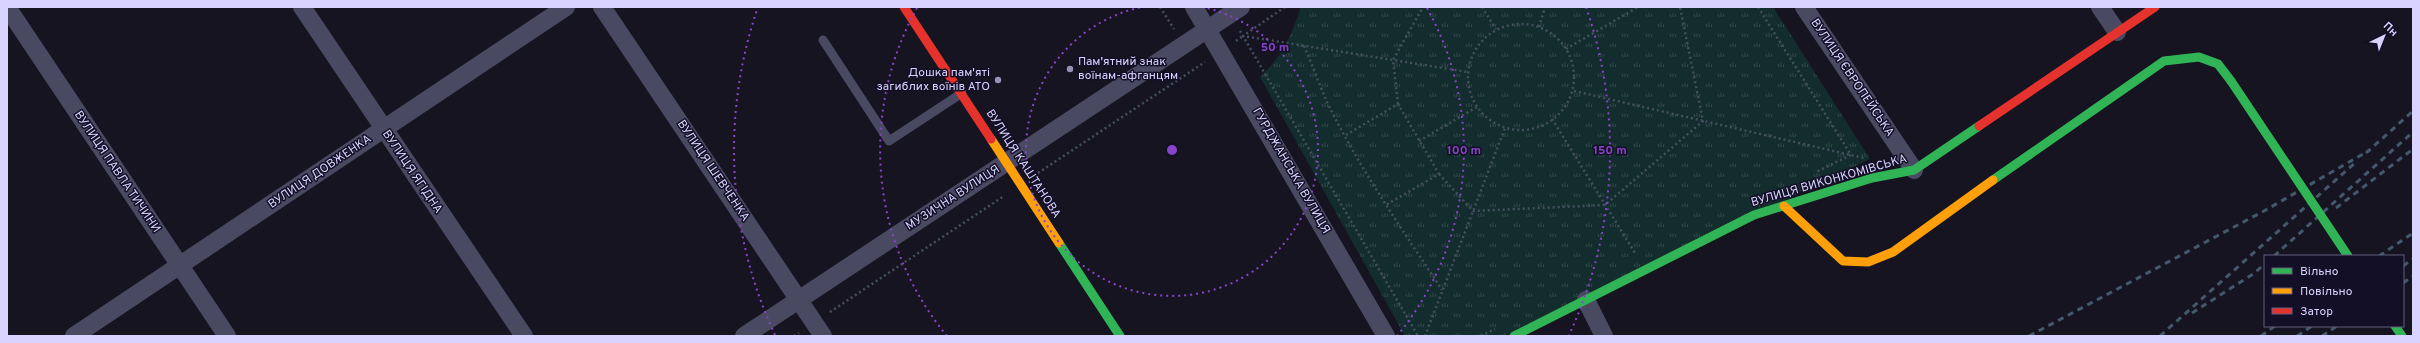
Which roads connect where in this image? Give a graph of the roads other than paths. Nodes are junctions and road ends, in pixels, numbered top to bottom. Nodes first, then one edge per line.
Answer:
1 (7, 7) edge
2 (302, 7) edge
3 (566, 7) edge
4 (602, 7) edge
5 (904, 7) edge
6 (1194, 7) edge
7 (1804, 7) edge
8 (2100, 7) edge
9 (2155, 7) edge
10 (1236, 11) edge
11 (1209, 30) junction
12 (2117, 32) junction
13 (823, 40) dead end
14 (962, 93) junction
15 (383, 129) junction
16 (1008, 162) junction
17 (1914, 170) junction
18 (1784, 206) junction
19 (2347, 255) edge
20 (180, 266) junction
21 (799, 298) junction
22 (1586, 300) junction
23 (2396, 327) edge
24 (74, 336) edge
25 (227, 336) edge
26 (524, 336) edge
27 (744, 336) edge
28 (824, 336) edge
29 (1120, 336) edge
30 (1386, 336) edge
31 (1514, 336) edge
32 (1604, 336) edge
33 (2402, 336) edge

1 - 20 street, ВУЛИЦЯ ПАВЛА ТИЧИНИ
2 - 15 street, ВУЛИЦЯ ЯГІДНА
3 - 15 street, ВУЛИЦЯ ДОВЖЕНКА
4 - 21 street, ВУЛИЦЯ ШЕВЧЕНКА
5 - 14 street, ВУЛИЦЯ КАШТАНОВА
6 - 11 street, ГУРДЖАНСЬКА ВУЛИЦЯ
7 - 17 street, ВУЛИЦЯ ЄВРОПЕЙСЬКА
8 - 12 street
9 - 12 street, ВУЛИЦЯ ВИКОНКОМІВСЬКА
10 - 11 street, МУЗИЧНА ВУЛИЦЯ
11 - 16 street, МУЗИЧНА ВУЛИЦЯ
11 - 30 street, ГУРДЖАНСЬКА ВУЛИЦЯ
12 - 17 street, ВУЛИЦЯ ВИКОНКОМІВСЬКА
13 - 14 lane
14 - 16 street, ВУЛИЦЯ КАШТАНОВА
15 - 20 street, ВУЛИЦЯ ДОВЖЕНКА
15 - 26 street, ВУЛИЦЯ ЯГІДНА
16 - 21 street, МУЗИЧНА ВУЛИЦЯ
16 - 29 street, ВУЛИЦЯ КАШТАНОВА
17 - 18 street, ВУЛИЦЯ ВИКОНКОМІВСЬКА
18 - 19 street, bridge
18 - 22 street, ВУЛИЦЯ ВИКОНКОМІВСЬКА
20 - 24 street, ВУЛИЦЯ ДОВЖЕНКА
20 - 25 street, ВУЛИЦЯ ПАВЛА ТИЧИНИ
21 - 27 street, МУЗИЧНА ВУЛИЦЯ
21 - 28 street, ВУЛИЦЯ ШЕВЧЕНКА
22 - 31 street, ВУЛИЦЯ ВИКОНКОМІВСЬКА
22 - 32 street
23 - 33 street

